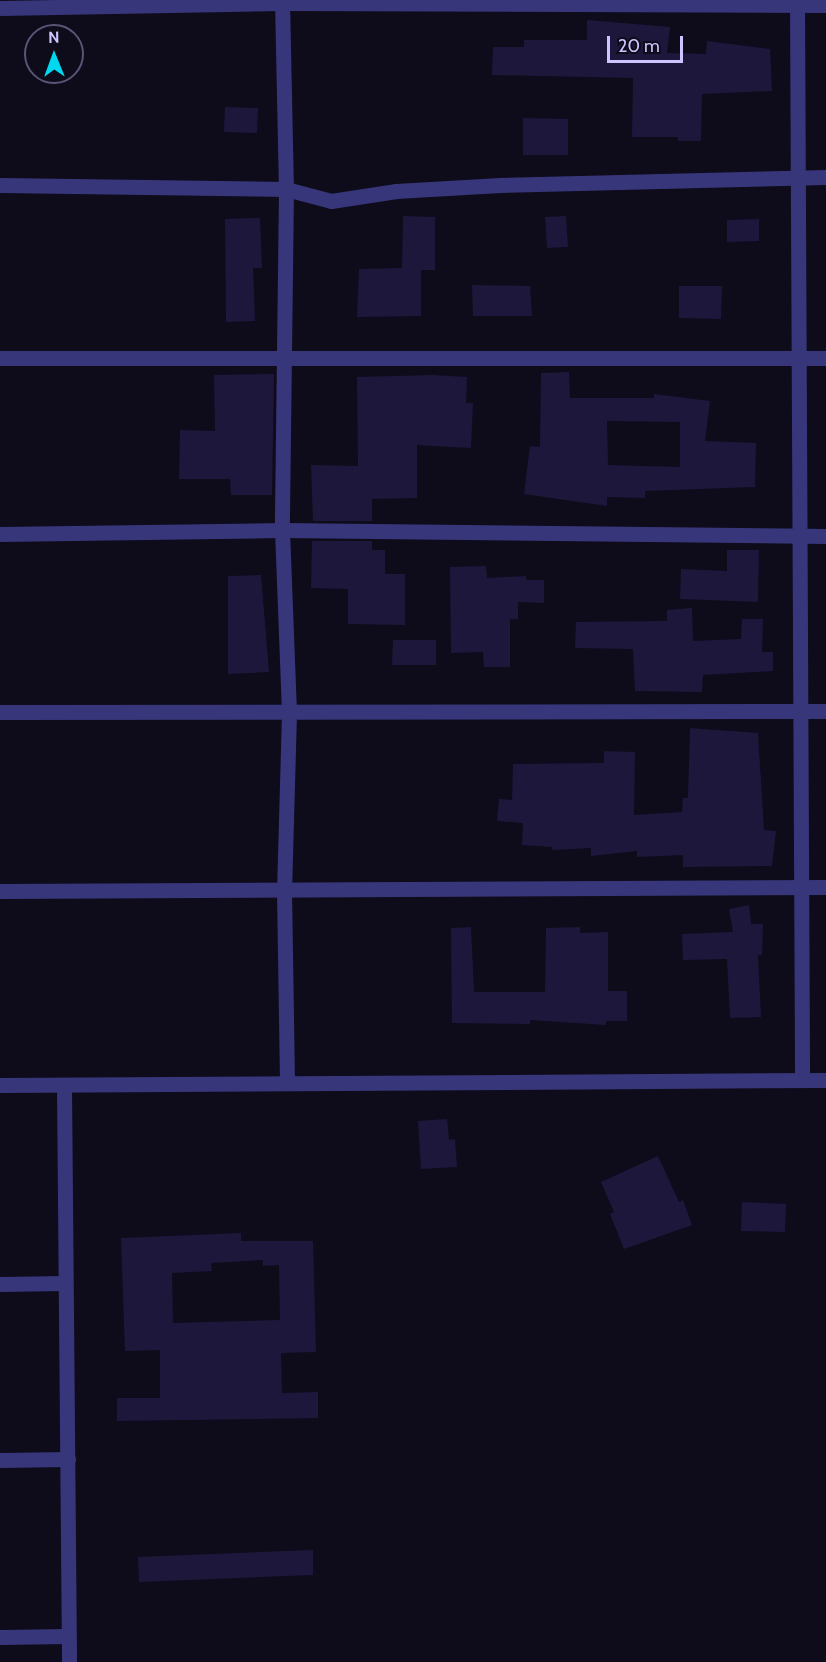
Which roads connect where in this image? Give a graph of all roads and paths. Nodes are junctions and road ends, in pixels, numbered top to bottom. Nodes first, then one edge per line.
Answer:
1 (282, 1) edge
2 (797, 3) edge
3 (826, 5) edge
4 (0, 8) edge
5 (796, 177) junction
6 (826, 177) edge
7 (0, 185) edge
8 (286, 189) junction
9 (0, 358) edge
10 (284, 358) junction
11 (799, 358) junction
12 (826, 358) edge
13 (282, 530) junction
14 (0, 534) edge
15 (826, 536) edge
16 (801, 537) junction
17 (802, 711) junction
18 (826, 711) edge
19 (0, 712) edge
20 (289, 713) junction
21 (801, 887) junction
22 (826, 887) edge
23 (284, 890) junction
24 (0, 891) edge
25 (802, 1080) junction
26 (826, 1080) edge
27 (287, 1082) junction
28 (0, 1085) edge
29 (64, 1085) junction
30 (65, 1283) junction
31 (0, 1284) edge
32 (68, 1459) junction
33 (0, 1460) edge
34 (68, 1636) junction
35 (0, 1637) edge
36 (69, 1662) edge

1 - 2 street
1 - 4 street
1 - 8 street
2 - 3 street
2 - 5 street
5 - 6 street
5 - 8 street
5 - 11 street
7 - 8 street
8 - 10 street
9 - 10 street
10 - 11 street
10 - 13 street
11 - 12 street
11 - 16 street
13 - 14 street
13 - 16 street
13 - 20 street
15 - 16 street
16 - 17 street
17 - 18 street
17 - 20 street
17 - 21 street
19 - 20 street
20 - 23 street
21 - 22 street
21 - 23 street
21 - 25 street
23 - 24 street
23 - 27 street
25 - 26 street
25 - 27 street
27 - 29 street
28 - 29 street
29 - 30 street
30 - 31 street
30 - 32 street
32 - 33 street
32 - 34 street
34 - 35 street
34 - 36 street

